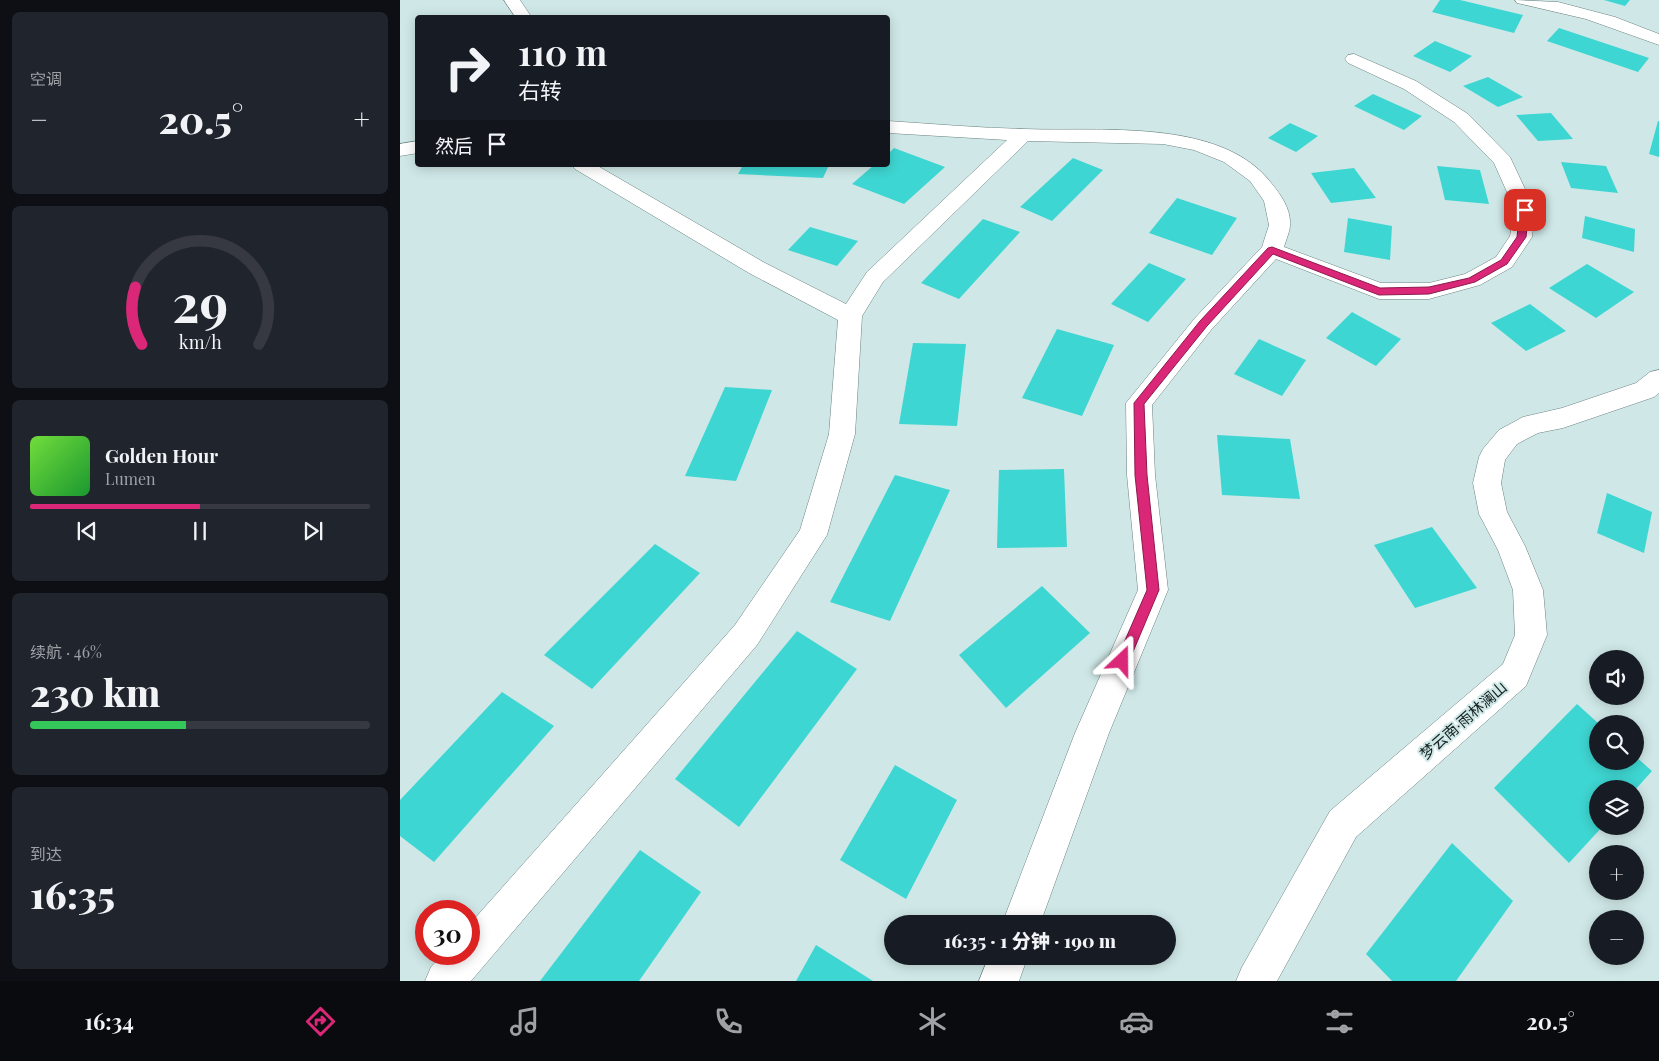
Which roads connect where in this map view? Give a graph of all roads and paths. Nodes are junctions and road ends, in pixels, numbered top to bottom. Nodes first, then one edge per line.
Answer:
1 (512, 0) edge
2 (1523, 0) edge
3 (522, 15) edge
4 (1659, 40) edge
5 (1354, 59) dead end
6 (890, 127) edge
7 (1023, 135) junction
8 (415, 148) edge
9 (400, 150) edge
10 (585, 167) edge
11 (1272, 250) junction
12 (850, 316) junction
13 (1659, 379) edge
14 (1024, 915) edge
15 (1006, 965) edge
16 (445, 981) edge
17 (1000, 981) edge
18 (1256, 981) edge

1 - 3 street
2 - 4 street
5 - 11 street
6 - 7 street
7 - 11 street
7 - 12 street
8 - 9 street
10 - 12 street
11 - 14 street
12 - 16 street
13 - 18 street, 梦云南·雨林澜山
15 - 17 street

